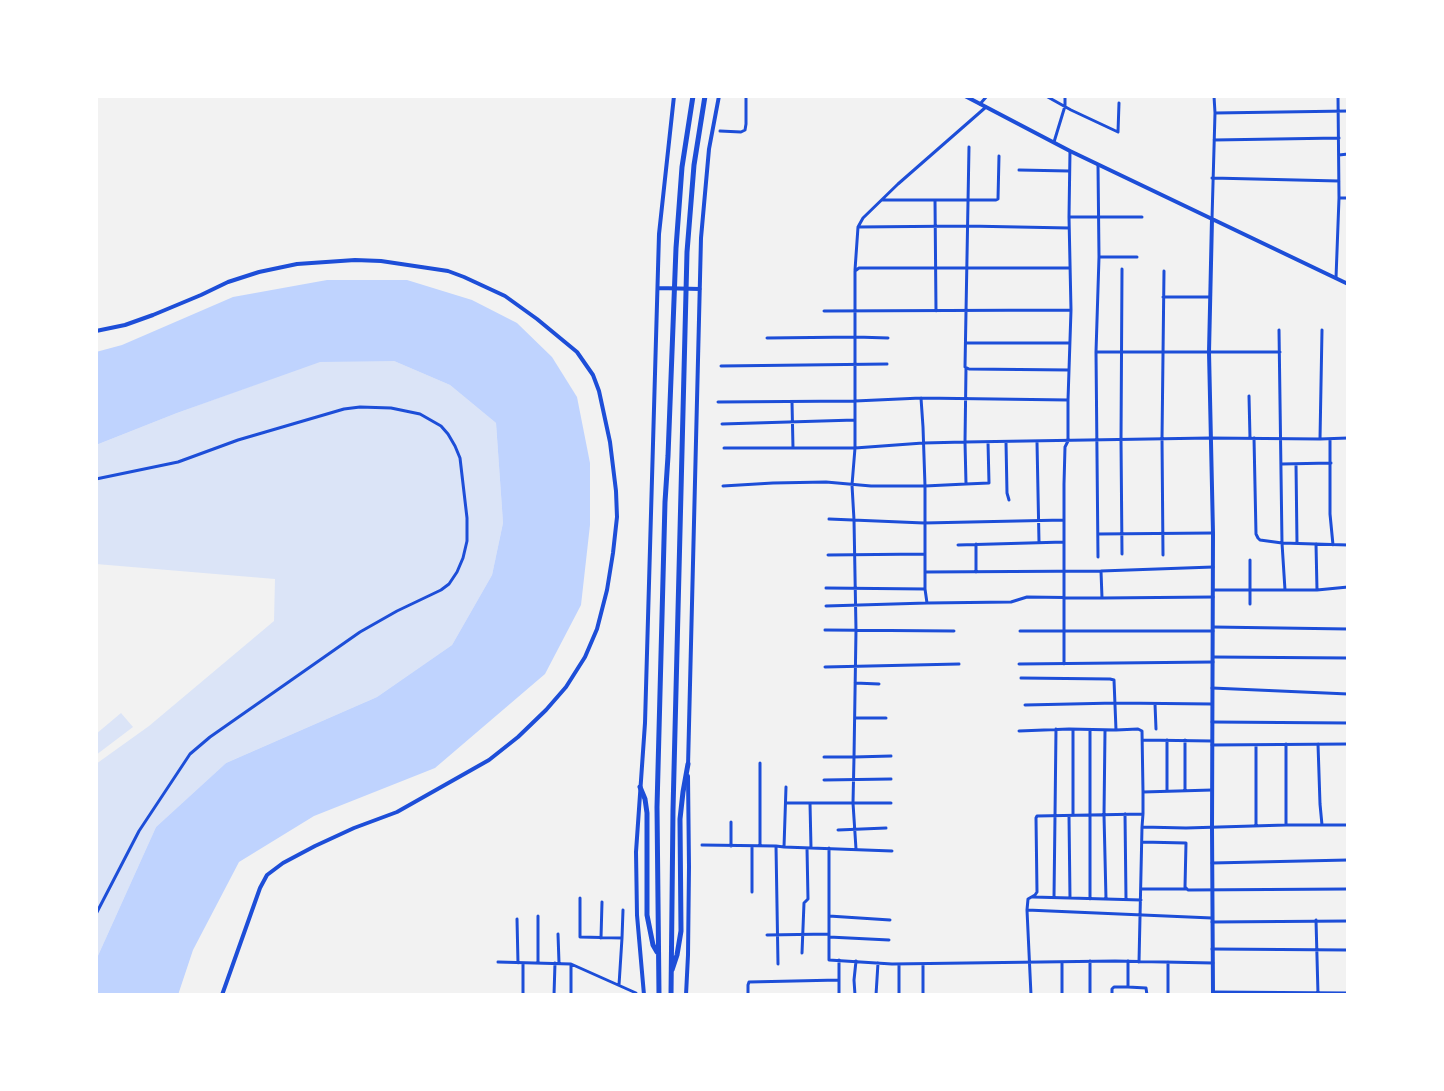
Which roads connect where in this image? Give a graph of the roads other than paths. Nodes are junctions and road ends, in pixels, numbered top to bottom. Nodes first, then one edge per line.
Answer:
1 (675, 96) edge
2 (693, 96) edge
3 (705, 96) edge
4 (719, 96) edge
5 (746, 96) edge
6 (965, 96) edge
7 (987, 96) edge
8 (1046, 96) edge
9 (1065, 96) edge
10 (1214, 96) edge
11 (1338, 96) edge
12 (1119, 103) dead end
13 (980, 104) junction
14 (1065, 106) junction
15 (986, 107) junction
16 (1338, 111) junction
17 (1348, 111) edge
18 (1215, 112) junction
19 (720, 131) dead end
20 (1339, 138) junction
21 (1214, 140) junction
22 (1054, 142) junction
23 (969, 147) dead end
24 (1070, 151) junction
25 (1348, 154) edge
26 (1339, 155) junction
27 (999, 156) dead end
28 (1098, 164) junction
29 (1018, 170) dead end
30 (1069, 171) junction
31 (1212, 178) junction
32 (1339, 181) junction
33 (1339, 198) junction
34 (1348, 198) edge
35 (882, 200) junction
36 (935, 200) junction
37 (968, 200) junction
38 (1069, 217) junction
39 (1098, 217) junction
40 (1142, 218) dead end
41 (1212, 219) junction
42 (967, 226) junction
43 (858, 227) junction
44 (936, 227) junction
45 (1070, 228) junction
46 (1099, 257) junction
47 (1137, 257) dead end
48 (1069, 268) junction
49 (936, 269) junction
50 (967, 269) junction
51 (1122, 269) dead end
52 (855, 270) junction
53 (1164, 271) dead end
54 (1336, 278) junction
55 (1348, 284) edge
56 (657, 288) junction
57 (699, 289) junction
58 (1163, 297) junction
59 (1210, 297) junction
60 (856, 310) junction
61 (936, 310) junction
62 (1071, 310) junction
63 (824, 311) dead end
64 (966, 311) junction
65 (1279, 330) dead end
66 (1322, 330) dead end
67 (96, 331) edge
68 (856, 337) junction
69 (767, 338) dead end
70 (888, 338) dead end
71 (966, 343) junction
72 (1070, 343) junction
73 (1096, 352) junction
74 (1162, 352) junction
75 (1209, 352) junction
76 (1280, 352) junction
77 (1121, 353) junction
78 (887, 364) dead end
79 (856, 365) junction
80 (721, 366) dead end
81 (966, 368) junction
82 (1068, 370) junction
83 (1249, 396) dead end
84 (921, 398) junction
85 (965, 399) junction
86 (1068, 400) junction
87 (855, 401) junction
88 (718, 402) dead end
89 (792, 402) junction
90 (855, 420) junction
91 (792, 422) junction
92 (722, 424) dead end
93 (1210, 438) junction
94 (1252, 438) junction
95 (1281, 438) junction
96 (1348, 438) edge
97 (1320, 439) junction
98 (1330, 439) junction
99 (1096, 440) junction
100 (1121, 440) junction
101 (1162, 440) junction
102 (1068, 441) junction
103 (965, 442) junction
104 (988, 442) junction
105 (1006, 442) junction
106 (1037, 442) junction
107 (923, 444) junction
108 (724, 448) dead end
109 (793, 448) junction
110 (855, 448) junction
111 (1282, 464) junction
112 (1296, 464) junction
113 (1331, 464) junction
114 (96, 479) edge
115 (966, 484) junction
116 (852, 485) junction
117 (723, 486) dead end
118 (925, 486) junction
119 (1009, 500) dead end
120 (829, 519) dead end
121 (854, 520) junction
122 (1039, 520) junction
123 (1064, 520) junction
124 (924, 523) junction
125 (1163, 533) junction
126 (1213, 533) junction
127 (1098, 534) junction
128 (1122, 534) junction
129 (1039, 542) junction
130 (1064, 542) junction
131 (1282, 543) junction
132 (1297, 543) junction
133 (976, 544) junction
134 (1316, 544) junction
135 (957, 545) dead end
136 (1333, 545) junction
137 (1348, 545) edge
138 (854, 554) junction
139 (925, 554) junction
140 (1122, 554) dead end
141 (828, 555) dead end
142 (1163, 555) dead end
143 (1098, 557) dead end
144 (1250, 560) dead end
145 (1213, 567) junction
146 (1064, 571) junction
147 (1101, 571) junction
148 (925, 572) junction
149 (976, 572) junction
150 (1348, 587) edge
151 (826, 588) dead end
152 (855, 588) junction
153 (925, 589) junction
154 (1213, 590) junction
155 (1250, 590) junction
156 (1285, 590) junction
157 (1317, 590) junction
158 (1213, 597) junction
159 (1064, 598) junction
160 (1102, 598) junction
161 (927, 603) junction
162 (1250, 604) dead end
163 (855, 605) junction
164 (825, 606) dead end
165 (1213, 629) junction
166 (1348, 629) edge
167 (825, 630) dead end
168 (856, 630) junction
169 (954, 631) dead end
170 (1020, 631) dead end
171 (1064, 631) junction
172 (1348, 658) edge
173 (1213, 660) junction
174 (959, 664) dead end
175 (1019, 664) dead end
176 (1065, 664) junction
177 (855, 666) junction
178 (825, 667) dead end
179 (1021, 678) dead end
180 (855, 683) junction
181 (879, 684) dead end
182 (1212, 688) junction
183 (1348, 694) edge
184 (1116, 703) junction
185 (1155, 704) junction
186 (1212, 704) junction
187 (1025, 705) dead end
188 (855, 718) junction
189 (886, 718) dead end
190 (1212, 722) junction
191 (1348, 723) edge
192 (1056, 729) junction
193 (1073, 729) junction
194 (1156, 729) dead end
195 (1090, 730) junction
196 (1105, 730) junction
197 (1116, 730) junction
198 (1019, 731) dead end
199 (1142, 740) junction
200 (1167, 740) junction
201 (1185, 740) junction
202 (1212, 743) junction
203 (1256, 744) junction
204 (1286, 744) junction
205 (1318, 744) junction
206 (1348, 744) edge
207 (891, 756) dead end
208 (824, 757) dead end
209 (854, 757) junction
210 (760, 763) dead end
211 (688, 764) junction
212 (891, 779) dead end
213 (824, 780) dead end
214 (854, 780) junction
215 (786, 787) dead end
216 (640, 788) junction
217 (1212, 790) junction
218 (1167, 791) junction
219 (1185, 791) junction
220 (1143, 792) junction
221 (786, 803) junction
222 (810, 803) junction
223 (853, 803) junction
224 (891, 803) dead end
225 (1125, 814) junction
226 (1143, 814) junction
227 (1090, 815) junction
228 (1104, 815) junction
229 (1055, 816) junction
230 (1071, 816) junction
231 (732, 822) dead end
232 (1286, 825) junction
233 (1322, 825) junction
234 (1348, 825) edge
235 (1142, 826) junction
236 (1256, 826) junction
237 (886, 828) dead end
238 (1212, 828) junction
239 (838, 830) dead end
240 (855, 830) junction
241 (1142, 842) junction
242 (702, 845) dead end
243 (731, 846) junction
244 (752, 846) junction
245 (760, 846) junction
246 (776, 846) junction
247 (784, 846) junction
248 (809, 848) junction
249 (829, 848) junction
250 (856, 849) junction
251 (892, 851) dead end
252 (1348, 860) edge
253 (1212, 863) junction
254 (1141, 889) junction
255 (1186, 889) junction
256 (1212, 890) junction
257 (1348, 890) edge
258 (752, 892) dead end
259 (1032, 897) junction
260 (1054, 897) junction
261 (580, 898) dead end
262 (1070, 898) junction
263 (1090, 899) junction
264 (1106, 899) junction
265 (1125, 899) junction
266 (1141, 900) junction
267 (602, 902) dead end
268 (623, 910) dead end
269 (1027, 910) junction
270 (96, 914) edge
271 (1141, 914) junction
272 (538, 916) dead end
273 (829, 916) junction
274 (517, 919) dead end
275 (890, 920) dead end
276 (1212, 920) junction
277 (1316, 920) junction
278 (1348, 921) edge
279 (558, 934) dead end
280 (802, 934) junction
281 (767, 935) dead end
282 (777, 935) junction
283 (829, 936) junction
284 (601, 938) junction
285 (622, 938) junction
286 (889, 940) dead end
287 (1212, 949) junction
288 (1317, 950) junction
289 (1348, 950) edge
290 (658, 953) junction
291 (802, 953) dead end
292 (839, 960) junction
293 (856, 961) junction
294 (1090, 961) junction
295 (498, 962) dead end
296 (1030, 962) junction
297 (1062, 962) junction
298 (1128, 962) junction
299 (1139, 962) junction
300 (1168, 962) junction
301 (518, 963) junction
302 (523, 963) junction
303 (538, 963) junction
304 (557, 963) junction
305 (878, 963) junction
306 (1213, 963) junction
307 (571, 964) junction
308 (778, 964) dead end
309 (899, 964) junction
310 (923, 964) junction
311 (670, 974) junction
312 (839, 980) junction
313 (619, 986) junction
314 (1128, 987) junction
315 (1348, 993) edge
316 (639, 994) edge
317 (1213, 994) edge
318 (1318, 994) edge
319 (222, 995) edge
320 (523, 995) edge
321 (554, 995) edge
322 (571, 995) edge
323 (659, 995) edge
324 (671, 995) edge
325 (686, 995) edge
326 (747, 995) edge
327 (839, 995) edge
328 (855, 995) edge
329 (876, 995) edge
330 (899, 995) edge
331 (923, 995) edge
332 (1031, 995) edge
333 (1062, 995) edge
334 (1090, 995) edge
335 (1112, 995) edge
336 (1147, 995) edge
337 (1168, 995) edge

1 - 56 street
2 - 290 highway
3 - 311 highway
4 - 57 street
5 - 19 street
6 - 13 street
7 - 13 street
8 - 14 street
9 - 14 street
10 - 18 street
11 - 16 street
12 - 14 street
13 - 15 street
14 - 22 street
15 - 22 street
15 - 35 street
16 - 17 street
16 - 18 street
16 - 20 street
18 - 21 street
20 - 21 street
20 - 26 street
21 - 31 street
22 - 24 street
23 - 37 street
24 - 28 street
24 - 30 street
25 - 26 street
26 - 32 street
27 - 37 street
28 - 39 street
28 - 41 street
29 - 30 street
30 - 38 street
31 - 32 street
31 - 41 street
32 - 33 street
33 - 34 street
33 - 54 street
35 - 36 street
35 - 43 street
36 - 37 street
36 - 44 street
37 - 42 street
38 - 39 street
38 - 45 street
39 - 40 street
39 - 46 street
41 - 54 street
41 - 59 street
42 - 44 street
42 - 45 street
42 - 50 street
43 - 44 street
43 - 52 street
44 - 49 street
45 - 48 street
46 - 47 street
46 - 73 street
48 - 50 street
48 - 62 street
49 - 50 street
49 - 52 street
49 - 61 street
50 - 64 street
51 - 77 street
52 - 60 street
53 - 58 street
54 - 55 street
56 - 57 street
56 - 216 street
57 - 211 street
58 - 59 street
58 - 74 street
59 - 75 street
60 - 61 street
60 - 63 street
60 - 68 street
61 - 64 street
62 - 64 street
62 - 72 street
64 - 71 street
65 - 76 street
66 - 97 street
67 - 319 street
68 - 69 street
68 - 70 street
68 - 79 street
71 - 72 street
71 - 81 street
72 - 82 street
73 - 77 street
73 - 99 street
74 - 75 street
74 - 77 street
74 - 101 street
75 - 76 street
75 - 93 street
76 - 95 street
77 - 100 street
78 - 79 street
79 - 80 street
79 - 87 street
81 - 82 street
81 - 85 street
82 - 86 street
83 - 94 street
84 - 85 street
84 - 87 street
84 - 107 street
85 - 86 street
85 - 103 street
86 - 102 street
87 - 89 street
87 - 90 street
88 - 89 street
89 - 91 street
90 - 91 street
90 - 110 street
91 - 92 street
91 - 109 street
93 - 94 street
93 - 101 street
93 - 126 street
94 - 95 street
94 - 131 street
95 - 97 street
95 - 111 street
96 - 98 street
97 - 98 street
98 - 113 street
99 - 100 street
99 - 102 street
99 - 127 street
100 - 101 street
100 - 128 street
101 - 125 street
102 - 106 street
102 - 123 street
103 - 104 street
103 - 107 street
103 - 115 street
104 - 105 street
104 - 115 street
105 - 106 street
105 - 119 street
106 - 122 street
107 - 110 street
107 - 118 street
108 - 109 street
109 - 110 street
110 - 116 street
111 - 112 street
111 - 131 street
112 - 113 street
112 - 132 street
113 - 136 street
114 - 270 street
115 - 118 street
116 - 117 street
116 - 118 street
116 - 121 street
118 - 124 street
120 - 121 street
121 - 124 street
121 - 138 street
122 - 123 street
122 - 124 street
122 - 129 street
123 - 130 street
124 - 139 street
125 - 126 street
125 - 128 street
125 - 142 street
126 - 145 street
127 - 128 street
127 - 143 street
128 - 140 street
129 - 130 street
129 - 133 street
130 - 146 street
131 - 132 street
131 - 156 street
132 - 134 street
133 - 135 street
133 - 149 street
134 - 136 street
134 - 157 street
136 - 137 street
138 - 139 street
138 - 141 street
138 - 152 street
139 - 148 street
144 - 155 street
145 - 147 street
145 - 154 street
146 - 147 street
146 - 149 street
146 - 159 street
147 - 160 street
148 - 149 street
148 - 153 street
150 - 157 street
151 - 152 street
152 - 153 street
152 - 163 street
153 - 161 street
154 - 155 street
154 - 158 street
155 - 156 street
155 - 162 street
156 - 157 street
158 - 160 street
158 - 165 street
159 - 160 street
159 - 161 street
159 - 171 street
161 - 163 street
163 - 164 street
163 - 168 street
165 - 166 street
165 - 171 street
165 - 173 street
167 - 168 street
168 - 169 street
168 - 177 street
170 - 171 street
171 - 176 street
172 - 173 street
173 - 176 street
173 - 182 street
174 - 177 street
175 - 176 street
177 - 178 street
177 - 180 street
179 - 184 street
180 - 181 street
180 - 188 street
182 - 183 street
182 - 186 street
184 - 185 street
184 - 187 street
184 - 197 street
185 - 186 street
185 - 194 street
186 - 190 street
188 - 189 street
188 - 209 street
190 - 191 street
190 - 202 street
192 - 193 street
192 - 198 street
192 - 229 street
193 - 195 street
193 - 230 street
195 - 196 street
195 - 227 street
196 - 197 street
196 - 228 street
197 - 199 street
199 - 200 street
199 - 220 street
200 - 201 street
200 - 218 street
201 - 202 street
201 - 219 street
202 - 203 street
202 - 217 street
203 - 204 street
203 - 236 street
204 - 205 street
204 - 232 street
205 - 206 street
205 - 233 street
207 - 209 street
208 - 209 street
209 - 214 street
210 - 245 street
211 - 311 highway
211 - 325 street
212 - 214 street
213 - 214 street
214 - 223 street
215 - 221 street
216 - 290 highway
216 - 316 street
217 - 219 street
217 - 238 street
218 - 219 street
218 - 220 street
220 - 226 street
221 - 222 street
221 - 247 street
222 - 223 street
222 - 248 street
223 - 224 street
223 - 240 street
225 - 226 street
225 - 228 street
225 - 265 street
226 - 235 street
227 - 228 street
227 - 230 street
227 - 263 street
228 - 264 street
229 - 230 street
229 - 259 street
229 - 260 street
230 - 262 street
231 - 243 street
232 - 233 street
232 - 236 street
233 - 234 street
235 - 238 street
235 - 241 street
236 - 238 street
237 - 240 street
238 - 253 street
239 - 240 street
240 - 250 street
241 - 254 street
241 - 255 street
242 - 243 street
243 - 244 street
244 - 245 street
244 - 258 street
245 - 246 street
246 - 247 street
246 - 282 street
247 - 248 street
248 - 249 street
248 - 280 street
249 - 250 street
249 - 273 street
250 - 251 street
252 - 253 street
253 - 256 street
254 - 255 street
254 - 266 street
255 - 256 street
256 - 257 street
256 - 276 street
259 - 260 street
259 - 269 street
260 - 262 street
261 - 284 street
262 - 263 street
263 - 264 street
264 - 265 street
265 - 266 street
266 - 271 street
267 - 284 street
268 - 285 street
269 - 271 street
269 - 296 street
271 - 276 street
271 - 299 street
272 - 303 street
273 - 275 street
273 - 283 street
274 - 301 street
276 - 277 street
276 - 287 street
277 - 278 street
277 - 288 street
279 - 304 street
280 - 282 street
280 - 283 street
280 - 291 street
281 - 282 street
282 - 308 street
283 - 286 street
283 - 292 street
284 - 285 street
285 - 313 street
287 - 288 street
287 - 306 street
288 - 289 street
288 - 318 street
290 - 323 highway
292 - 293 street
292 - 312 street
293 - 305 street
293 - 328 street
294 - 297 street
294 - 298 street
294 - 334 street
295 - 301 street
296 - 297 street
296 - 310 street
296 - 332 street
297 - 333 street
298 - 299 street
298 - 314 street
299 - 300 street
300 - 306 street
300 - 337 street
301 - 302 street
302 - 303 street
302 - 320 street
303 - 304 street
304 - 307 street
304 - 321 street
305 - 309 street
305 - 329 street
306 - 317 street
307 - 313 street
307 - 322 street
309 - 310 street
309 - 330 street
310 - 331 street
311 - 324 highway
312 - 326 street
312 - 327 street
313 - 316 street
314 - 335 street
314 - 336 street
315 - 318 street
317 - 318 street

